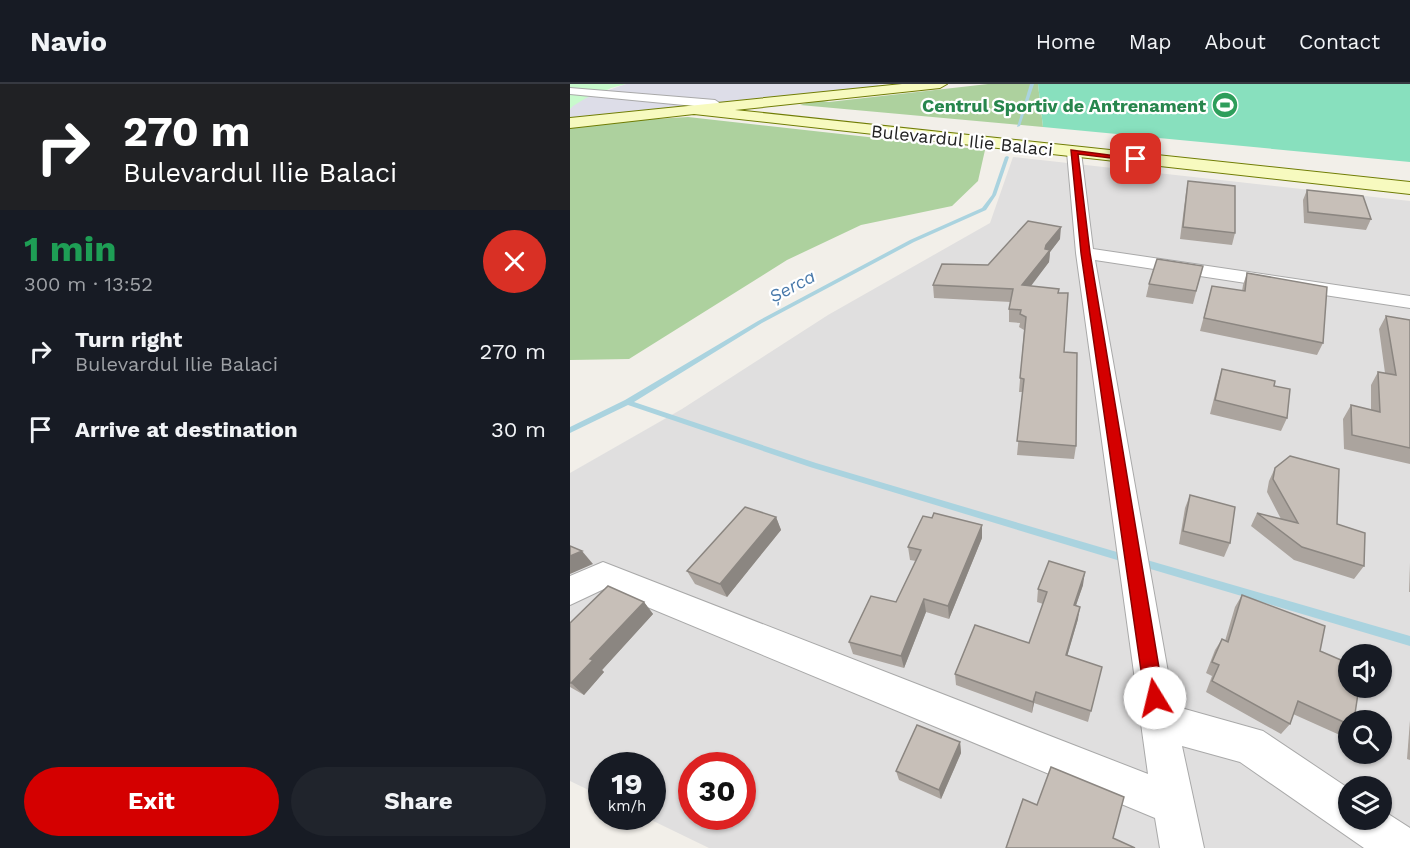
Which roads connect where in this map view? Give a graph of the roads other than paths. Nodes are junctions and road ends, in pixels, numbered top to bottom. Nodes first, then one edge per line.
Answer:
1 (940, 84) edge
2 (570, 91) edge
3 (715, 104) dead end
4 (742, 105) junction
5 (694, 110) junction
6 (570, 123) edge
7 (1074, 152) junction
8 (1410, 176) edge
9 (1410, 188) edge
10 (1085, 253) junction
11 (1410, 302) edge
12 (570, 591) edge
13 (1158, 721) junction
14 (1174, 805) junction
15 (1338, 805) edge
16 (1375, 830) edge
17 (1182, 848) edge
18 (1402, 848) edge

1 - 4 main road
2 - 3 street
4 - 5 main road
4 - 8 main road, Bulevardul Ilie Balaci
5 - 6 main road
5 - 7 main road, Bulevardul Ilie Balaci
7 - 9 main road, Bulevardul Ilie Balaci
7 - 10 street
10 - 11 street
10 - 13 street
12 - 14 street
13 - 14 street
13 - 15 street
14 - 17 street
16 - 18 street

